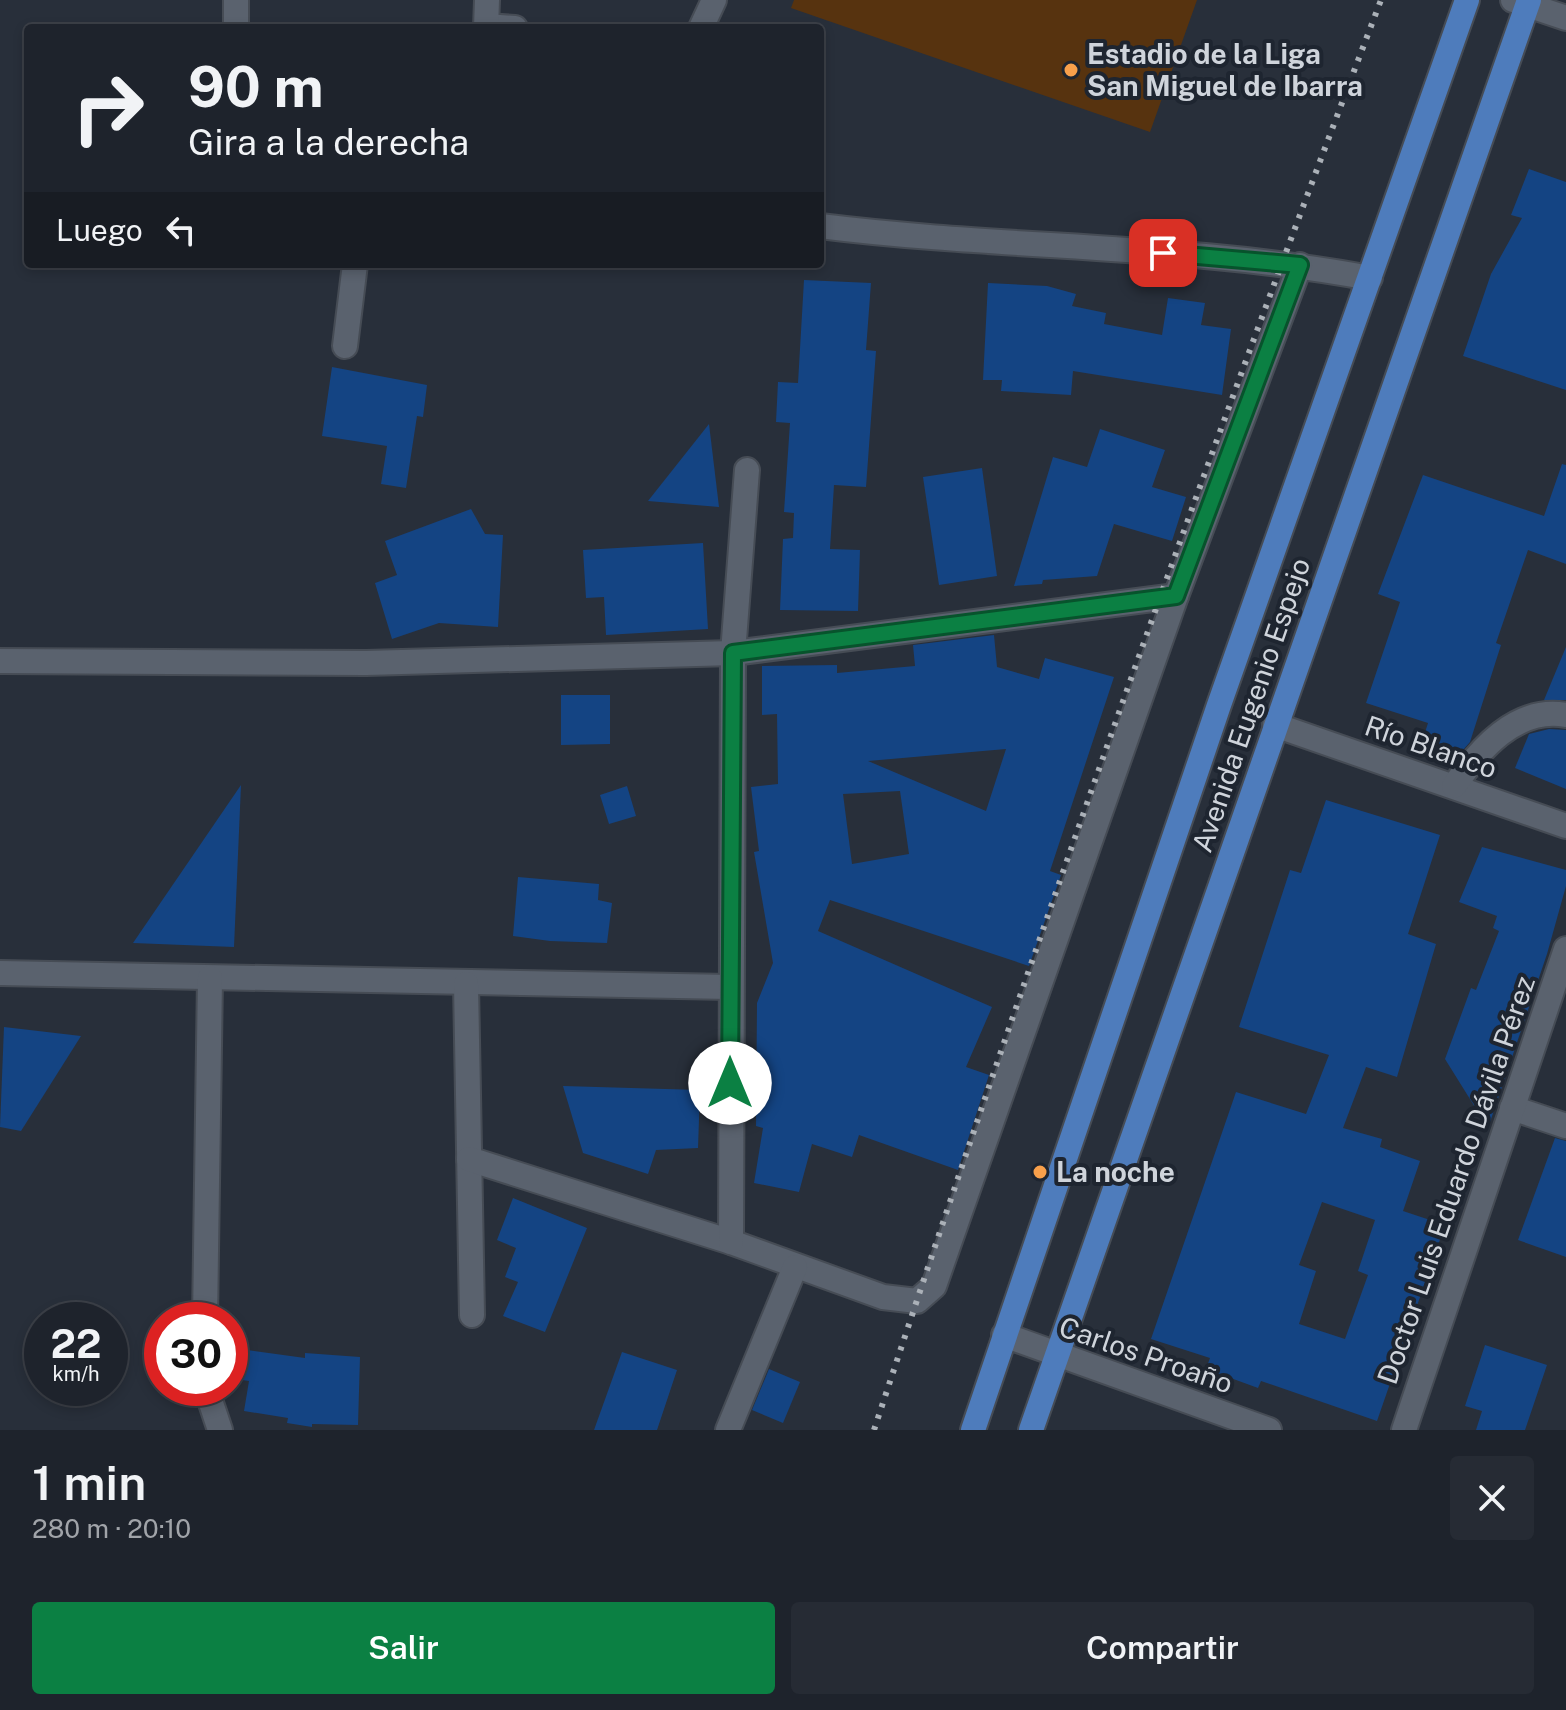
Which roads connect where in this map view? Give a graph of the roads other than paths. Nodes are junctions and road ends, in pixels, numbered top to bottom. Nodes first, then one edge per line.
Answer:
1 (236, 0) edge
2 (487, 0) edge
3 (714, 0) edge
4 (1467, 0) edge
5 (1523, 1) edge
6 (1566, 18) edge
7 (236, 24) edge
8 (486, 24) edge
9 (703, 24) edge
10 (824, 227) edge
11 (1300, 265) junction
12 (355, 268) edge
13 (1370, 278) junction
14 (345, 346) dead end
15 (747, 470) dead end
16 (1176, 596) junction
17 (733, 653) junction
18 (0, 661) edge
19 (1566, 715) edge
20 (1275, 725) junction
21 (1454, 786) junction
22 (1566, 826) edge
23 (1566, 949) edge
24 (0, 973) edge
25 (210, 978) junction
26 (466, 984) junction
27 (730, 987) junction
28 (1512, 1108) junction
29 (1566, 1126) edge
30 (469, 1159) junction
31 (731, 1242) junction
32 (795, 1267) junction
33 (205, 1302) edge
34 (472, 1315) dead end
35 (1004, 1335) junction
36 (1055, 1356) junction
37 (212, 1406) edge
38 (220, 1430) edge
39 (728, 1430) edge
40 (973, 1430) edge
41 (1031, 1430) edge
42 (1269, 1430) edge
43 (1404, 1430) edge

1 - 7 street
2 - 8 street
3 - 9 street
4 - 13 main road, Avenida Eugenio Espejo
5 - 6 street
5 - 20 main road, Avenida Eugenio Espejo
10 - 11 street
11 - 13 street
11 - 16 street
12 - 14 street
13 - 35 main road, Avenida Eugenio Espejo
15 - 17 street
16 - 17 street
16 - 32 street
17 - 18 street
17 - 27 street
19 - 21 street
20 - 21 street, Río Blanco
20 - 36 main road, Avenida Eugenio Espejo
21 - 22 street, Río Blanco
23 - 28 street, Doctor Luis Eduardo Dávila Pérez
24 - 25 street
25 - 26 street
25 - 33 street
26 - 27 street
26 - 30 street
27 - 31 street
28 - 29 street
28 - 43 street, Doctor Luis Eduardo Dávila Pérez
30 - 31 street
30 - 34 street
31 - 32 street
32 - 39 street
35 - 36 street, Carlos Proaño
35 - 40 main road, Avenida Eugenio Espejo
36 - 41 main road, Avenida Eugenio Espejo
36 - 42 street, Carlos Proaño
37 - 38 street

